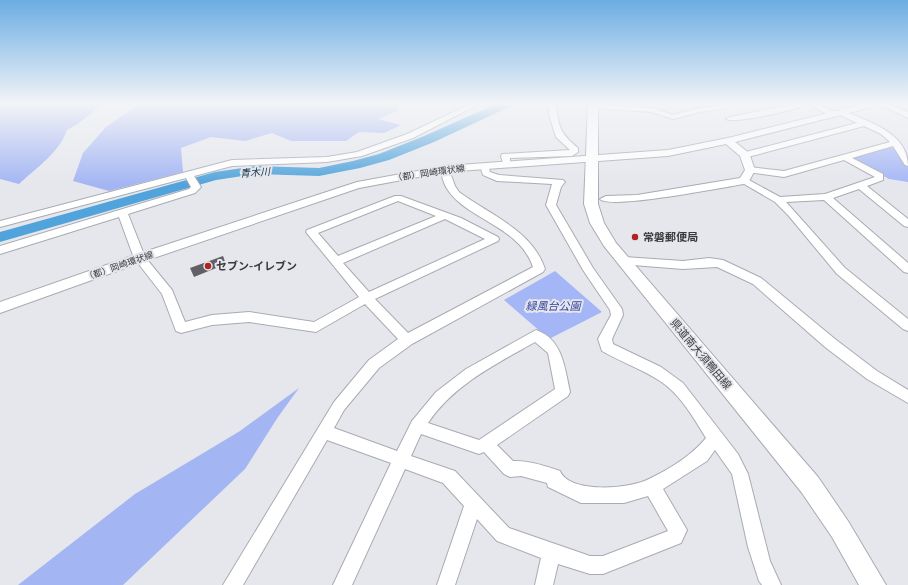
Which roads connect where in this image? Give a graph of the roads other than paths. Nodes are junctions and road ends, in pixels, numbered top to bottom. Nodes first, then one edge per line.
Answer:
1 (417, 131) edge
2 (558, 131) edge
3 (593, 131) edge
4 (764, 131) edge
5 (834, 131) edge
6 (883, 131) edge
7 (728, 141) junction
8 (896, 144) junction
9 (745, 155) junction
10 (846, 158) junction
11 (592, 159) junction
12 (908, 163) edge
13 (507, 165) junction
14 (485, 166) junction
15 (445, 169) junction
16 (750, 170) junction
17 (191, 180) junction
18 (744, 181) junction
19 (860, 185) junction
20 (826, 196) junction
21 (606, 199) dead end
22 (778, 200) junction
23 (122, 212) junction
24 (444, 216) junction
25 (0, 224) edge
26 (908, 224) edge
27 (0, 250) edge
28 (140, 258) junction
29 (624, 261) junction
30 (335, 262) junction
31 (908, 269) edge
32 (367, 298) junction
33 (0, 308) edge
34 (908, 326) edge
35 (407, 340) junction
36 (908, 397) edge
37 (417, 426) junction
38 (325, 432) junction
39 (715, 439) junction
40 (486, 444) junction
41 (402, 460) junction
42 (652, 487) junction
43 (473, 505) junction
44 (551, 553) junction
45 (232, 585) edge
46 (342, 585) edge
47 (446, 585) edge
48 (544, 585) edge
49 (772, 585) edge
50 (873, 585) edge

1 - 17 street
2 - 13 street
3 - 11 main road, 県道南大須鴨田線
4 - 7 street, （都）岡崎環状線
5 - 9 street
6 - 8 street
7 - 9 street
7 - 11 street, （都）岡崎環状線
8 - 10 street
8 - 12 street
9 - 16 street
10 - 16 street
10 - 19 street
11 - 13 street, （都）岡崎環状線
11 - 29 main road, 県道南大須鴨田線
13 - 14 street, （都）岡崎環状線
14 - 15 street, （都）岡崎環状線
14 - 39 street
15 - 28 street, （都）岡崎環状線
15 - 35 street
16 - 18 street
17 - 23 street
17 - 25 street
18 - 21 street
18 - 22 street
19 - 20 street
19 - 26 street
20 - 22 street
20 - 31 street
22 - 34 street
23 - 27 street
23 - 28 street
24 - 30 street
24 - 30 street
24 - 32 street
28 - 32 street
28 - 33 street, （都）岡崎環状線
29 - 36 street
29 - 50 main road, 県道南大須鴨田線
30 - 32 street
32 - 35 street
35 - 38 street
37 - 40 street
37 - 40 street
37 - 41 street
38 - 41 street
38 - 45 street
39 - 42 street
39 - 49 street
40 - 42 street
41 - 43 street
41 - 46 street
42 - 44 street
43 - 44 street
43 - 47 street
44 - 48 street

